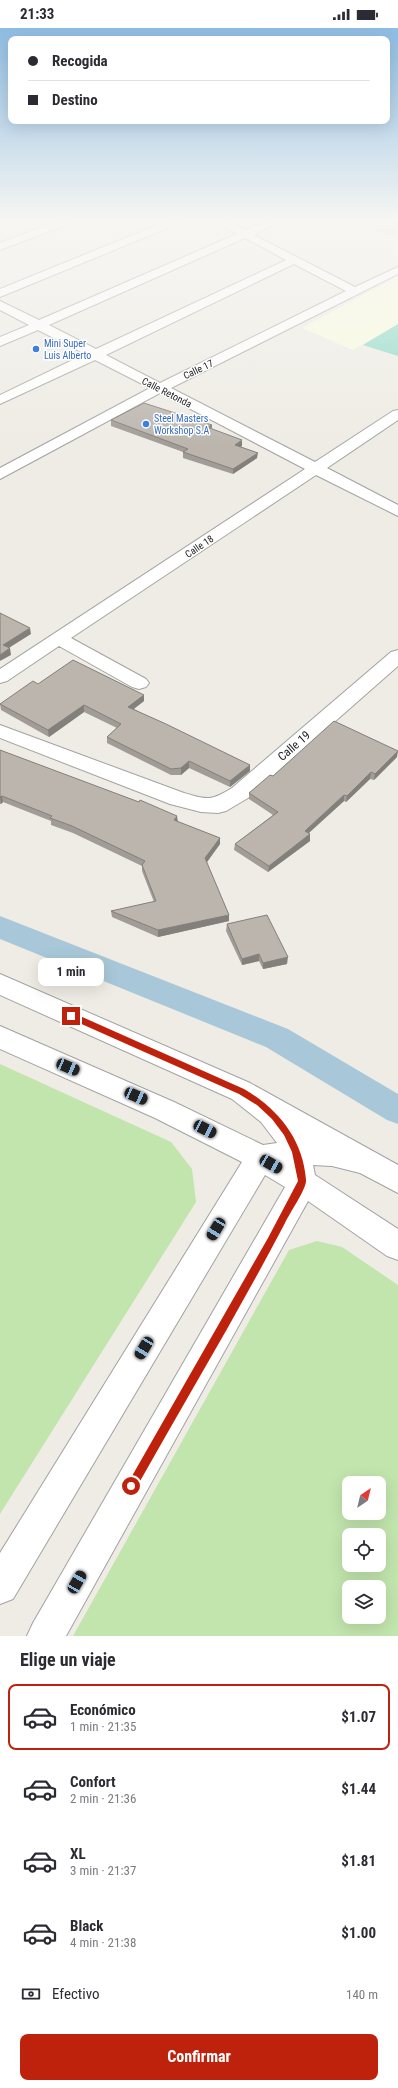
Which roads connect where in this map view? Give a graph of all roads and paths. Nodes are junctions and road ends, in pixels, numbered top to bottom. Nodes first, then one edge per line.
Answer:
1 (104, 296) edge
2 (219, 296) edge
3 (344, 296) edge
4 (0, 305) edge
5 (38, 325) junction
6 (0, 342) edge
7 (95, 355) junction
8 (160, 388) junction
9 (0, 400) edge
10 (398, 414) edge
11 (6, 457) dead end
12 (24, 461) junction
13 (317, 468) junction
14 (0, 474) edge
15 (398, 511) edge
16 (59, 639) junction
17 (398, 656) edge
18 (0, 676) edge
19 (139, 683) dead end
20 (0, 731) edge
21 (0, 984) edge
22 (0, 1038) edge
23 (241, 1091) junction
24 (260, 1158) junction
25 (299, 1167) junction
26 (387, 1173) edge
27 (398, 1246) edge
28 (0, 1586) edge
29 (46, 1636) edge

1 - 5 street
2 - 7 street
3 - 8 street, Calle 17
4 - 5 street, Calle Retonda
5 - 6 street
5 - 7 street, Calle Retonda
7 - 8 street, Calle Retonda
7 - 9 street
8 - 12 street, Calle 17
8 - 13 street, Calle Retonda
10 - 13 street, Calle 18
11 - 12 street
12 - 14 street, Calle 17
13 - 15 street, Calle Retonda
13 - 16 street, Calle 18
16 - 18 street, Calle 18
16 - 19 street
17 - 20 street, Calle 19
21 - 23 street
22 - 24 street
23 - 25 street
23 - 26 street
24 - 25 street
24 - 28 street
25 - 26 street
25 - 27 street
25 - 29 street

